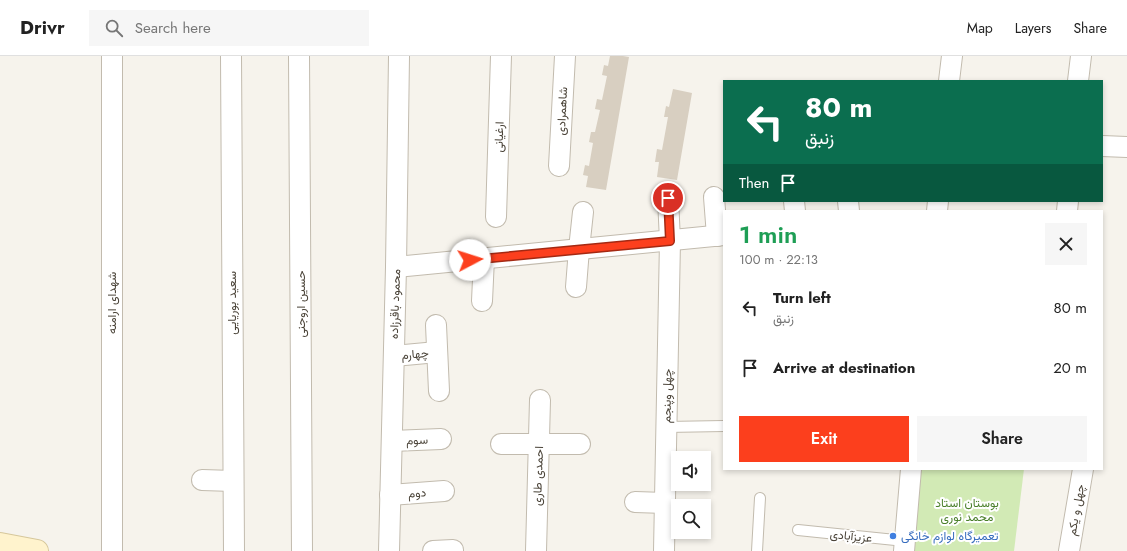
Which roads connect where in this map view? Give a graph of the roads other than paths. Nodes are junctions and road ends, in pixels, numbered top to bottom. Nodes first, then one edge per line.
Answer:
1 (112, 56) edge
2 (230, 56) edge
3 (299, 56) edge
4 (399, 56) edge
5 (501, 56) edge
6 (565, 56) edge
7 (952, 56) edge
8 (1081, 56) edge
9 (949, 80) edge
10 (1078, 80) edge
11 (1103, 146) edge
12 (1127, 147) edge
13 (559, 166) dead end
14 (714, 197) dead end
15 (668, 198) dead end
16 (583, 212) dead end
17 (496, 217) dead end
18 (720, 236) edge
19 (670, 241) junction
20 (579, 249) junction
21 (484, 258) junction
22 (396, 267) junction
23 (576, 287) dead end
24 (482, 301) dead end
25 (436, 325) dead end
26 (437, 352) junction
27 (394, 356) junction
28 (439, 391) dead end
29 (540, 400) dead end
30 (723, 426) edge
31 (666, 427) junction
32 (441, 439) dead end
33 (392, 441) junction
34 (501, 444) dead end
35 (539, 444) junction
36 (580, 444) dead end
37 (911, 470) edge
38 (1083, 470) edge
39 (202, 480) dead end
40 (233, 481) junction
41 (444, 490) dead end
42 (390, 495) junction
43 (760, 498) dead end
44 (635, 502) dead end
45 (665, 503) junction
46 (798, 530) dead end
47 (0, 544) edge
48 (904, 546) edge
49 (37, 551) edge
50 (112, 551) edge
51 (234, 551) edge
52 (302, 551) edge
53 (389, 551) edge
54 (536, 551) edge
55 (664, 551) edge
56 (757, 551) edge
57 (1069, 551) edge

1 - 50 street, شهدای ارامنه
2 - 40 street, سعید بوریایی
3 - 52 street, حسین اروجنی
4 - 22 street, محمود باقرزاده
5 - 17 street, ارغیانی
6 - 13 street, شاهمرادی
7 - 9 street
8 - 10 street
11 - 12 street
14 - 18 street
15 - 19 street, چهل وپنجم
16 - 20 street
18 - 19 street
19 - 20 street
19 - 31 street, چهل وپنجم
20 - 21 street
20 - 23 street
21 - 22 street
21 - 24 street
22 - 27 street, محمود باقرزاده
25 - 26 street
26 - 27 street, چهارم
26 - 28 street
27 - 33 street, محمود باقرزاده
29 - 35 street, احمدی طاری
30 - 31 lane
31 - 45 street, چهل وپنجم
32 - 33 street, سوم
33 - 42 street, محمود باقرزاده
34 - 35 street
35 - 36 street
35 - 54 street, احمدی طاری
37 - 48 street
38 - 57 street, چهل و یکم
39 - 40 street
40 - 51 street, سعید بوریایی
41 - 42 street, دوم
42 - 53 street, محمود باقرزاده
43 - 56 lane
44 - 45 street
45 - 55 street, چهل وپنجم
46 - 48 lane, عزیزآبادی
47 - 49 main road

